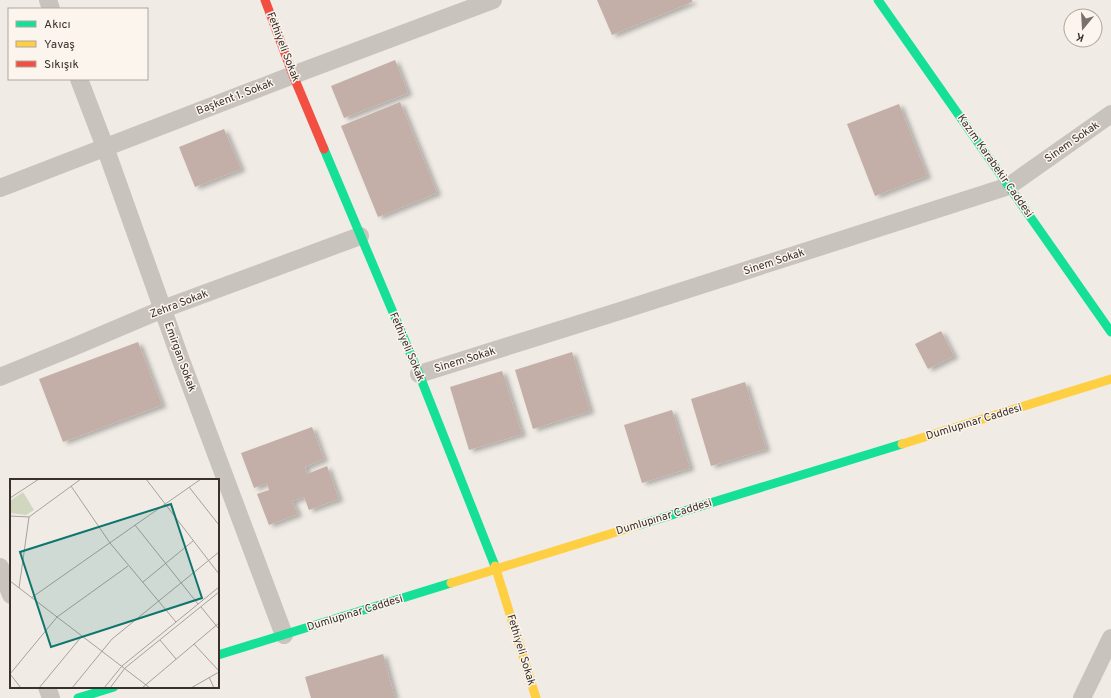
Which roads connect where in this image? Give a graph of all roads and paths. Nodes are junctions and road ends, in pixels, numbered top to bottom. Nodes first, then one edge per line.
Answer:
1 (265, 0) edge
2 (493, 0) edge
3 (883, 2) edge
4 (293, 75) junction
5 (79, 80) edge
6 (1111, 114) edge
7 (106, 147) junction
8 (1009, 186) junction
9 (0, 188) edge
10 (360, 236) junction
11 (163, 309) junction
12 (1111, 332) edge
13 (419, 374) junction
14 (0, 377) edge
15 (1111, 380) edge
16 (0, 567) edge
17 (496, 569) junction
18 (10, 592) edge
19 (284, 635) junction
20 (1111, 638) edge
21 (219, 655) edge
22 (47, 688) edge
23 (111, 688) edge
24 (51, 698) edge
25 (78, 698) edge
26 (536, 698) edge
27 (1082, 698) edge

1 - 4 street, Fethiyeli Sokak
2 - 4 street, Başkent 1. Sokak
3 - 8 street, Kazım Karabekir Caddesi
4 - 7 street, Başkent 1. Sokak
4 - 10 street, Fethiyeli Sokak
5 - 7 street, Emirgan Sokak
6 - 8 street, Sinem Sokak
7 - 9 street, Başkent 1. Sokak
7 - 11 street, Emirgan Sokak
8 - 12 street, Kazım Karabekir Caddesi
8 - 13 street, Sinem Sokak
10 - 11 street, Zehra Sokak
10 - 13 street, Fethiyeli Sokak
11 - 14 street, Zehra Sokak
11 - 19 street, Emirgan Sokak
13 - 17 street, Fethiyeli Sokak
15 - 17 street, Dumlupınar Caddesi
16 - 18 street
17 - 19 street, Dumlupınar Caddesi
17 - 26 street, Fethiyeli Sokak
19 - 21 street, Dumlupınar Caddesi
20 - 27 street
22 - 24 street
23 - 25 street

